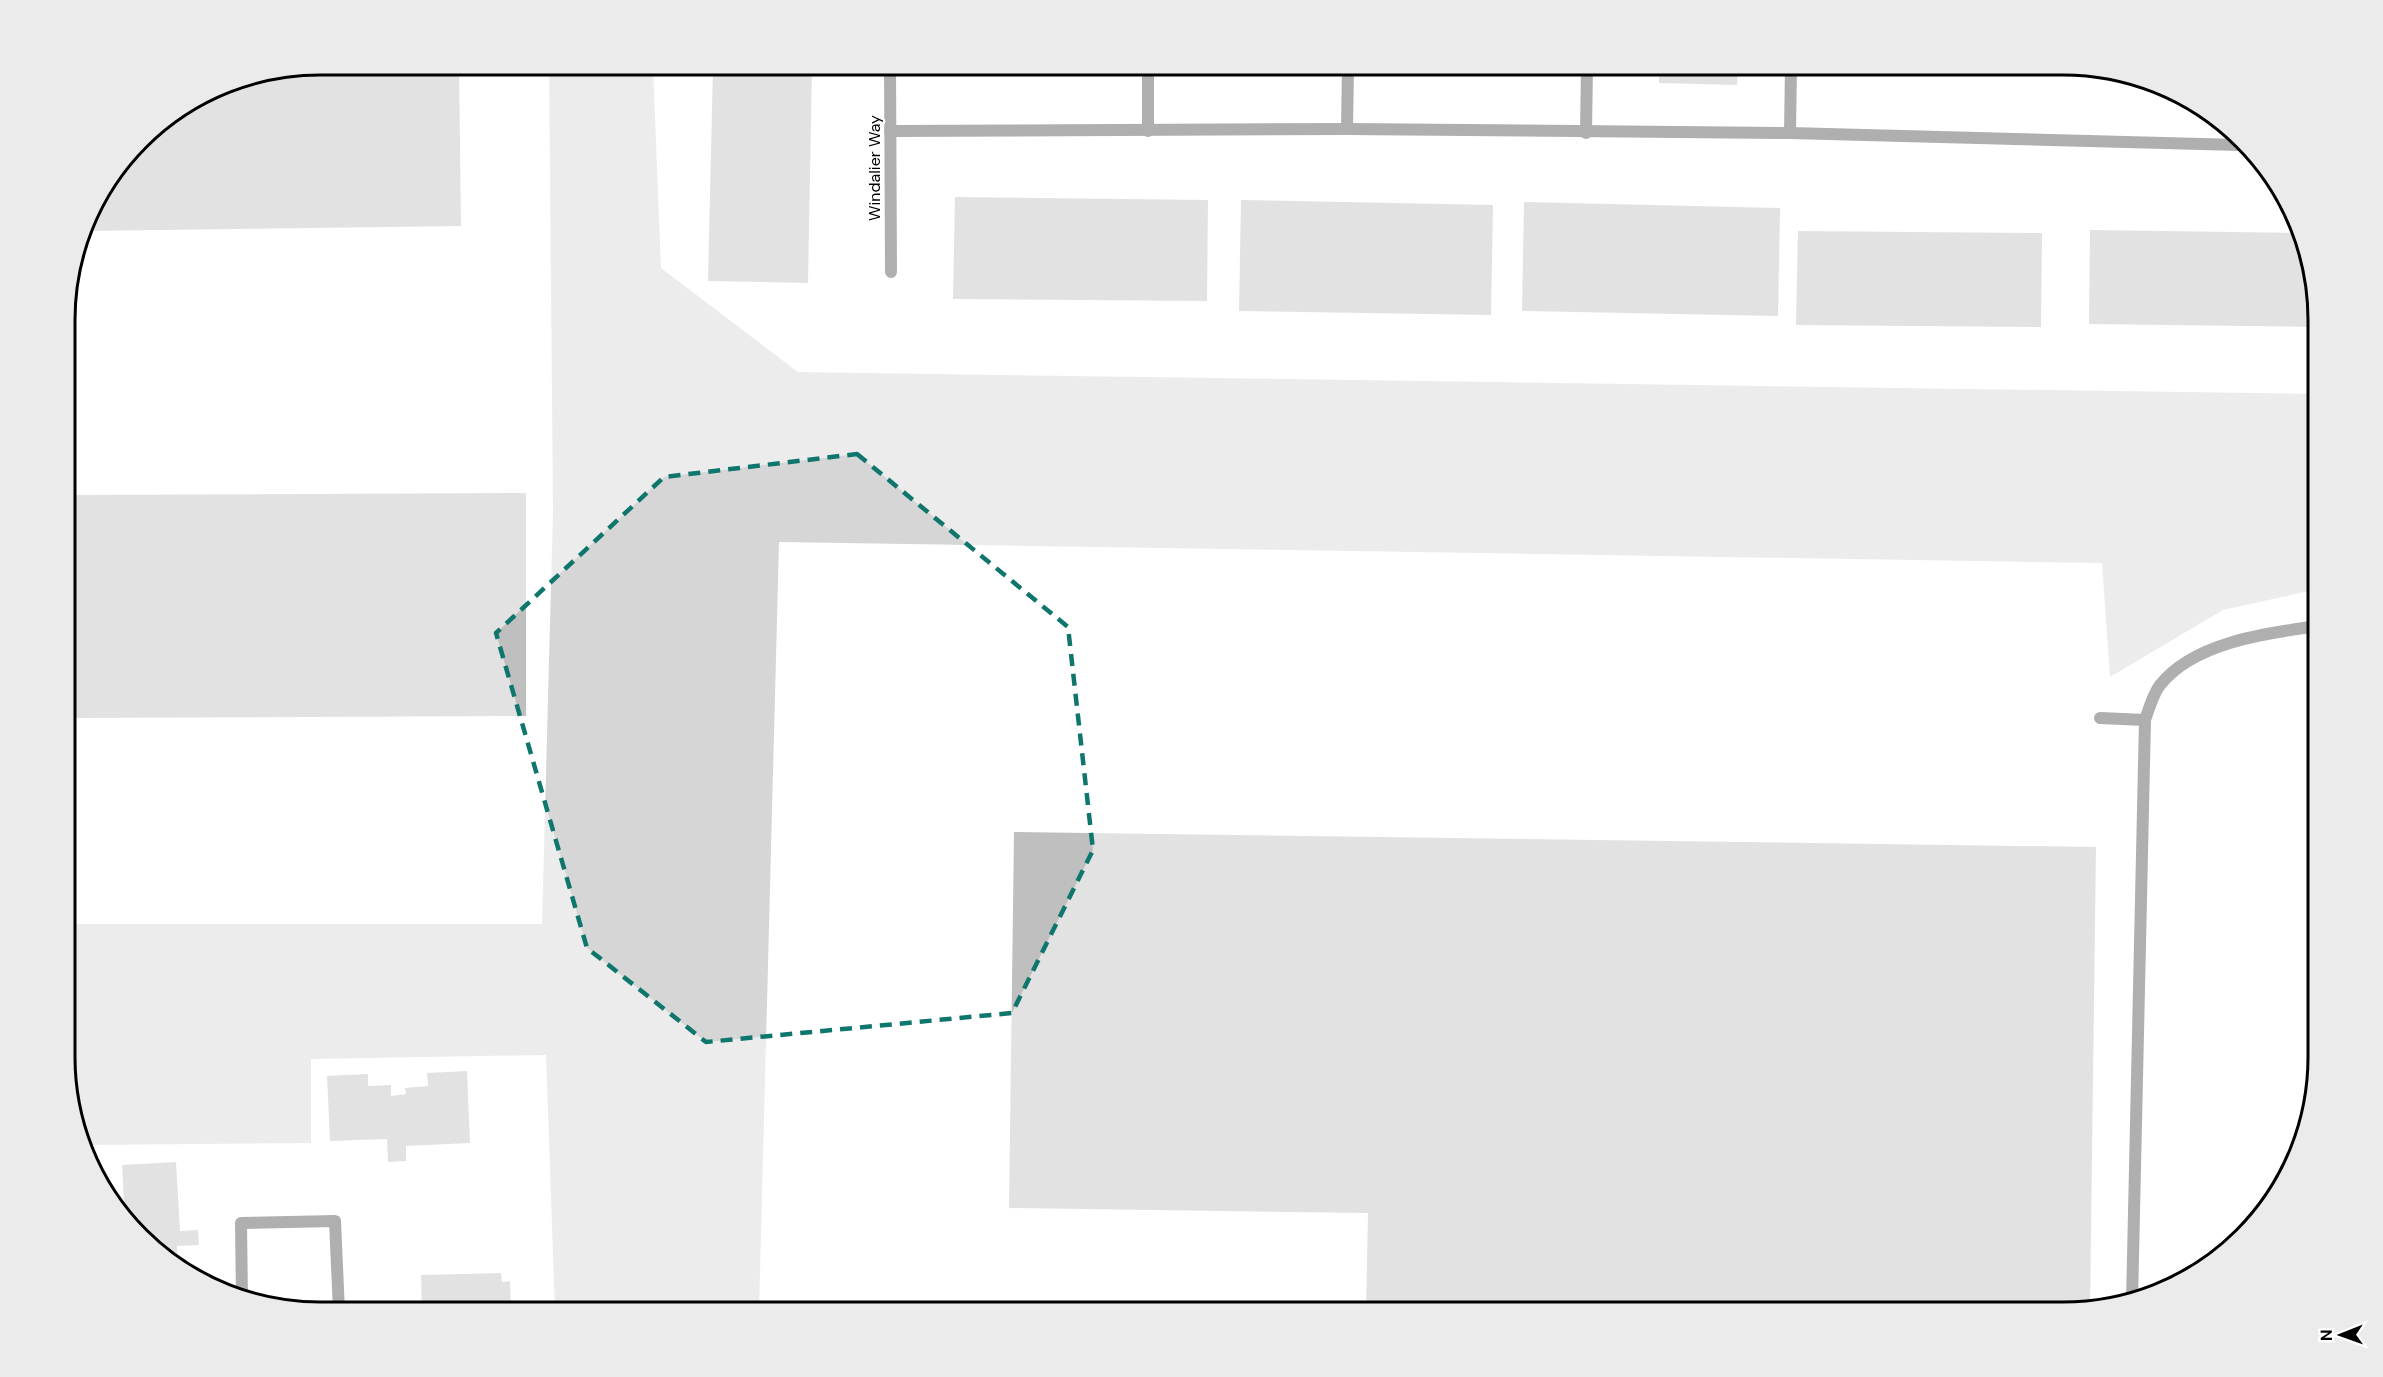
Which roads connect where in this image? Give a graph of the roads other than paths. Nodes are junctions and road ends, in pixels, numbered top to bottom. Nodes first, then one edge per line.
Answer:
1 (890, 75) edge
2 (1148, 75) edge
3 (1348, 75) edge
4 (1587, 75) edge
5 (1791, 75) edge
6 (1347, 129) junction
7 (890, 130) junction
8 (1148, 131) junction
9 (1586, 133) junction
10 (1790, 134) junction
11 (2234, 145) edge
12 (891, 272) dead end
13 (2308, 627) edge
14 (2100, 718) dead end
15 (2145, 720) junction
16 (242, 1289) edge
17 (2132, 1292) edge
18 (339, 1302) edge

1 - 7 street, Windalier Way
2 - 8 street
3 - 6 street
4 - 9 street
5 - 10 street
6 - 8 street
6 - 9 street
7 - 8 street
7 - 12 street, Windalier Way
9 - 10 street
10 - 11 street
13 - 15 street
14 - 15 street
15 - 17 street
16 - 18 street

